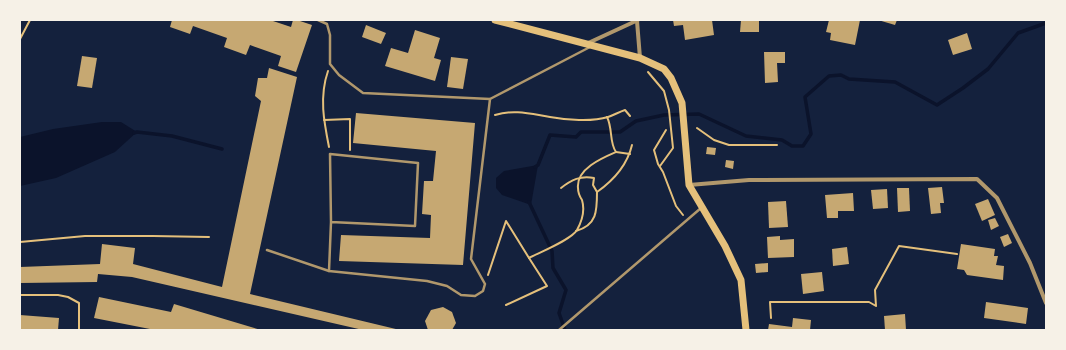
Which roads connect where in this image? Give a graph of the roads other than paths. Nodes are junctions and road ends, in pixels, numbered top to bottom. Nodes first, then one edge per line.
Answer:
1 (318, 20) edge
2 (495, 20) edge
3 (638, 21) edge
4 (589, 45) junction
5 (640, 58) junction
6 (490, 99) junction
7 (689, 186) junction
8 (703, 207) junction
9 (331, 222) junction
10 (267, 250) dead end
11 (329, 271) junction
12 (1046, 303) edge
13 (559, 330) edge
14 (746, 330) edge

1 - 6 lane
2 - 4 main road
3 - 4 street
3 - 5 street
4 - 5 main road
4 - 6 lane
5 - 7 main road
6 - 11 lane
7 - 8 main road
7 - 12 street
8 - 13 lane
8 - 14 main road
9 - 9 lane
9 - 11 lane
10 - 11 lane

